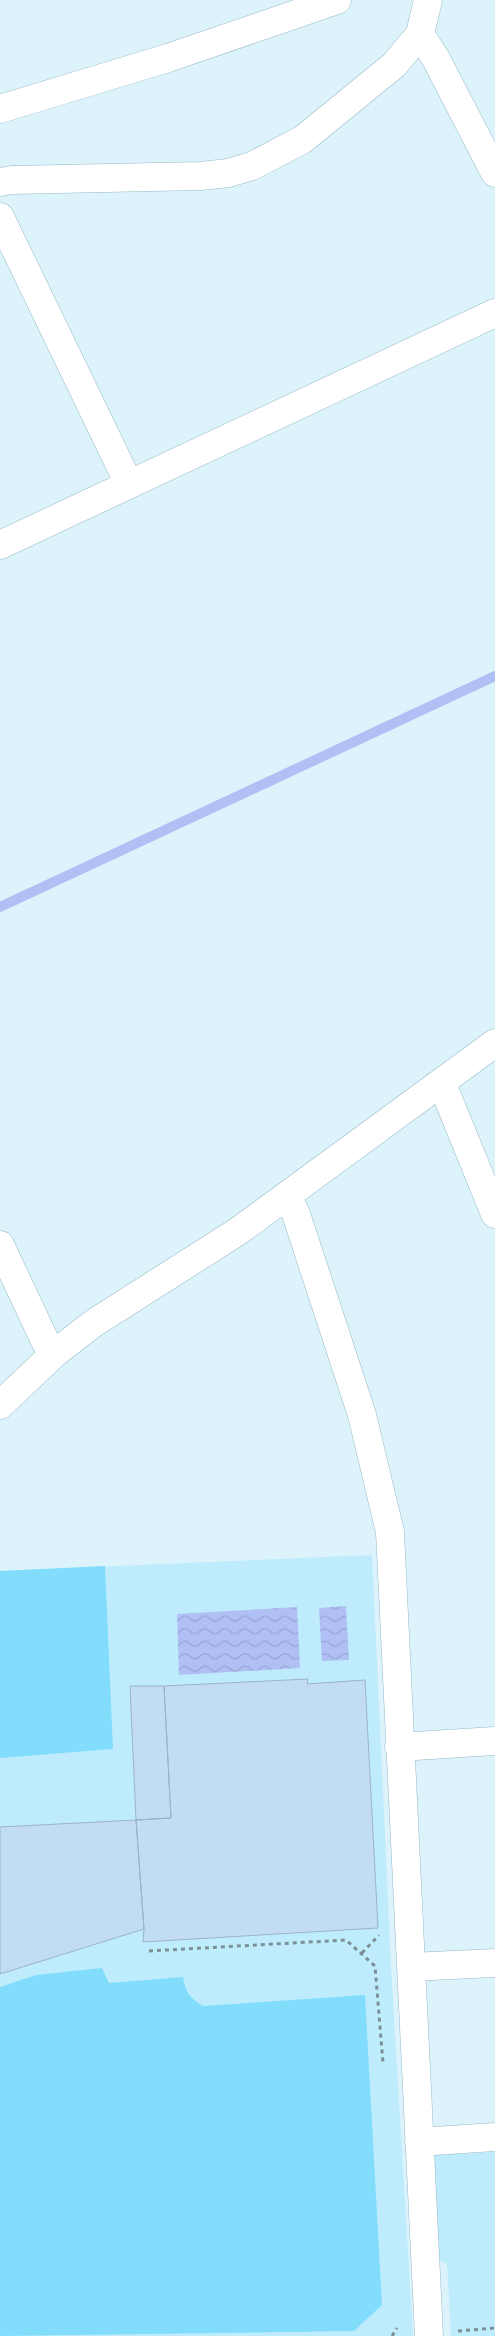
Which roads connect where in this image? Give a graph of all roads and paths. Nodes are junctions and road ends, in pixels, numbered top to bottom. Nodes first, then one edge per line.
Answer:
1 (337, 0) edge
2 (428, 0) edge
3 (420, 34) junction
4 (0, 109) edge
5 (495, 173) edge
6 (0, 182) edge
7 (0, 217) edge
8 (495, 313) edge
9 (129, 484) junction
10 (0, 545) edge
11 (495, 1042) edge
12 (437, 1086) junction
13 (287, 1196) junction
14 (495, 1214) edge
15 (0, 1245) edge
16 (55, 1353) junction
17 (0, 1405) edge
18 (495, 1741) edge
19 (398, 1747) junction
20 (149, 1951) dead end
21 (495, 1963) edge
22 (411, 1967) junction
23 (383, 2065) dead end
24 (495, 2137) edge
25 (419, 2142) junction
26 (399, 2323) dead end
27 (495, 2328) edge
28 (455, 2331) dead end
29 (392, 2336) edge
30 (429, 2336) edge

1 - 4 street
2 - 3 street
3 - 5 street
3 - 6 street
7 - 9 street
8 - 9 street
9 - 10 street
11 - 12 street
12 - 13 street
12 - 14 street
13 - 16 street
13 - 19 street
15 - 16 street
16 - 17 street
18 - 19 street
19 - 22 street
20 - 23 path
21 - 22 street
22 - 25 street
24 - 25 street
25 - 30 street
26 - 29 path
27 - 28 path

